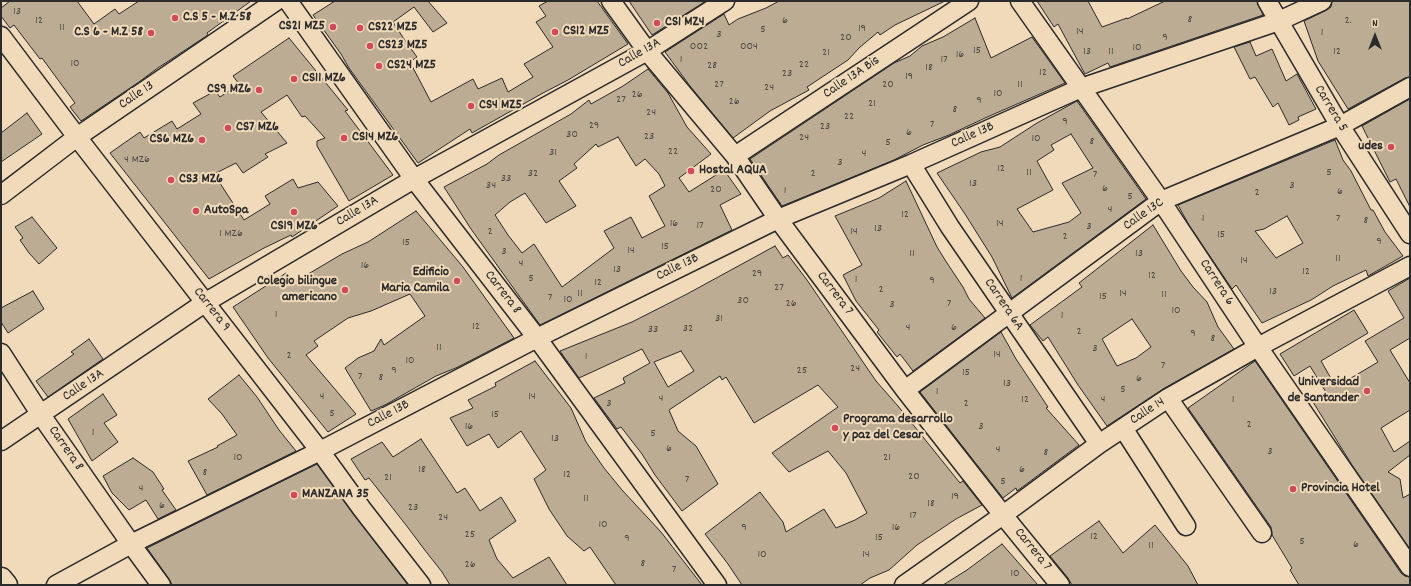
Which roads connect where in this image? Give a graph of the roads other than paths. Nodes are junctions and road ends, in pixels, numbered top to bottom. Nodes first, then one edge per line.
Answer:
1 (276, 1) edge
2 (288, 1) edge
3 (611, 1) edge
4 (725, 1) edge
5 (969, 1) edge
6 (1020, 1) edge
7 (1267, 1) edge
8 (1322, 1) edge
9 (1279, 21) junction
10 (1, 36) edge
11 (647, 51) junction
12 (1081, 88) junction
13 (1410, 88) edge
14 (1340, 126) junction
15 (77, 137) junction
16 (735, 156) junction
17 (911, 164) junction
18 (414, 179) junction
19 (1, 195) edge
20 (1161, 201) junction
21 (778, 219) junction
22 (1410, 234) edge
23 (1410, 266) edge
24 (206, 302) junction
25 (1008, 314) junction
26 (537, 338) junction
27 (1258, 347) junction
28 (1, 353) edge
29 (905, 390) junction
30 (1168, 398) junction
31 (41, 415) junction
32 (1123, 428) junction
33 (1, 441) edge
34 (1099, 444) junction
35 (320, 451) junction
36 (1003, 516) junction
37 (1186, 526) dead end
38 (1262, 533) dead end
39 (131, 544) junction
40 (1410, 567) edge
41 (1, 579) edge
42 (6, 585) edge
43 (56, 585) edge
44 (161, 585) edge
45 (421, 585) edge
46 (717, 585) edge
47 (904, 585) edge
48 (1060, 585) edge

1 - 15 street, Calle 13
2 - 18 street, Carrera 8
3 - 11 street, Carrera 7
4 - 11 street, Calle 13A
5 - 16 street, Calle 13A Bis
6 - 12 street, Carrera 6
7 - 9 street, Carrera 5
8 - 9 street, Calle 13B
9 - 12 street, Calle 13B
9 - 14 street, Carrera 5
10 - 15 street, Carrera 9
11 - 16 street, Carrera 7
11 - 18 street, Calle 13A
12 - 17 street, Calle 13B
12 - 20 street, Carrera 6
13 - 14 street, Calle 13C
14 - 20 street, Calle 13C
14 - 22 street, Carrera 5
15 - 19 street, Calle 13
15 - 24 street, Carrera 9
16 - 21 street, Carrera 7
17 - 21 street, Calle 13B
17 - 25 street, Carrera 6A
18 - 24 street, Calle 13A
18 - 26 street, Carrera 8
20 - 25 street, Calle 13C
20 - 27 street, Carrera 6
21 - 26 street, Calle 13B
21 - 29 street, Carrera 7
23 - 27 street, Calle 14
24 - 31 street, Calle 13A
24 - 35 street, Carrera 9
25 - 29 street, Calle 13C
25 - 34 street, Carrera 6A
26 - 35 street, Calle 13B
26 - 46 street, Carrera 8
27 - 30 street, Calle 14
27 - 40 street, Carrera 6
28 - 31 street, Carrera 8
29 - 36 street, Carrera 7
30 - 32 street, Calle 14
30 - 38 street
31 - 33 street, Calle 13A
31 - 39 street, Carrera 8
32 - 34 street, Calle 14
32 - 37 street
34 - 36 street, Calle 14
35 - 39 street, Calle 13B
35 - 45 street, Carrera 9
36 - 47 street, Calle 14
36 - 48 street, Carrera 7
39 - 43 street, Calle 13B
39 - 44 street, Carrera 8
41 - 42 main road

